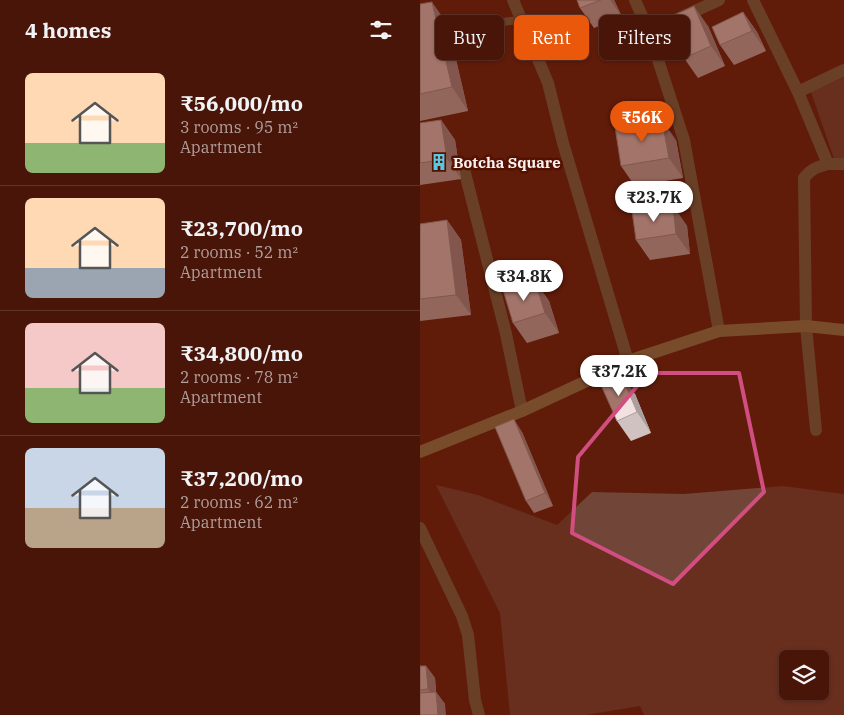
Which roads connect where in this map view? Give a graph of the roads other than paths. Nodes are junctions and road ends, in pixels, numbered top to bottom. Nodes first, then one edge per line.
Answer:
1 (513, 0) edge
2 (635, 0) edge
3 (719, 0) edge
4 (753, 0) edge
5 (519, 15) edge
6 (642, 15) edge
7 (686, 15) edge
8 (420, 18) edge
9 (514, 21) edge
10 (538, 60) edge
11 (658, 60) edge
12 (844, 70) edge
13 (798, 92) junction
14 (828, 164) junction
15 (844, 164) edge
16 (465, 174) dead end
17 (806, 326) junction
18 (719, 330) junction
19 (844, 330) edge
20 (628, 362) junction
21 (522, 411) junction
22 (816, 430) dead end
23 (420, 452) edge
24 (420, 528) edge
25 (479, 715) edge

1 - 5 street
2 - 6 street
3 - 7 street
4 - 13 street
8 - 9 lane
10 - 20 street
11 - 18 street
12 - 13 street
13 - 14 street
14 - 15 street
14 - 17 street
16 - 21 street
17 - 18 street
17 - 19 street
17 - 22 street
18 - 20 street
20 - 21 street
21 - 23 street
24 - 25 street

